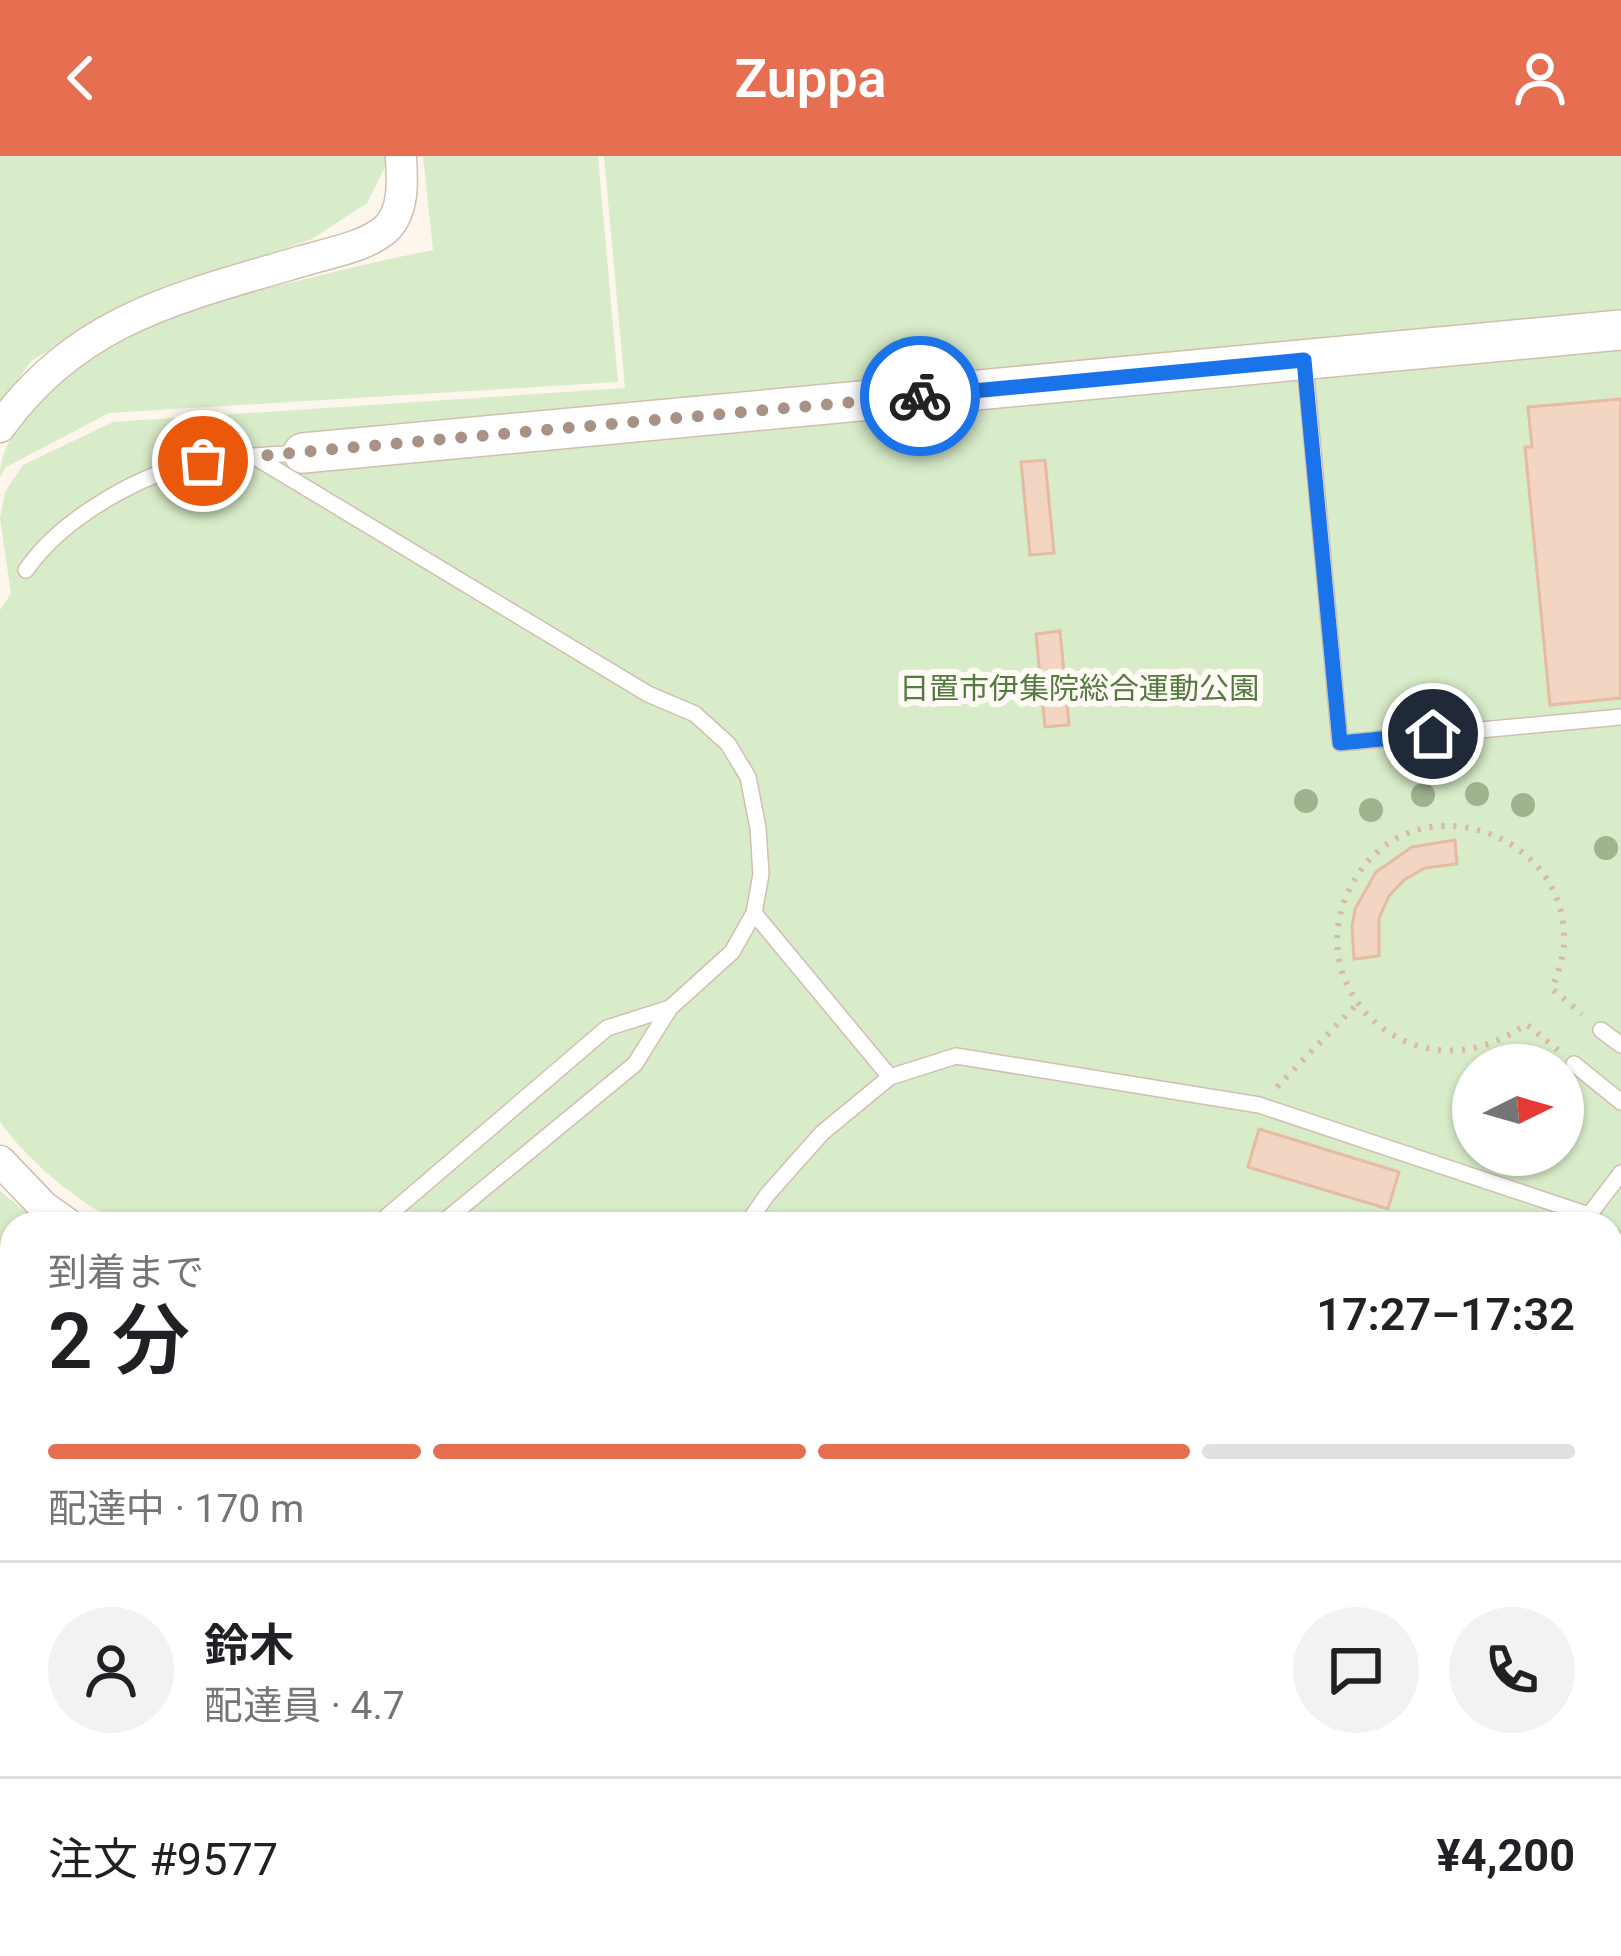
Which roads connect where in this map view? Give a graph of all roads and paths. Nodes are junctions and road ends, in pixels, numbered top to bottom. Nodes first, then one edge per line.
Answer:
1 (401, 156) edge
2 (1621, 330) edge
3 (1304, 360) junction
4 (0, 427) edge
5 (303, 452) joint
6 (254, 457) junction
7 (26, 570) dead end
8 (1621, 717) edge
9 (754, 913) junction
10 (1358, 1004) junction
11 (670, 1008) junction
12 (1601, 1030) joint
13 (1493, 1044) edge
14 (1550, 1044) edge
15 (1621, 1045) edge
16 (1452, 1050) edge
17 (1584, 1072) edge
18 (890, 1077) junction
19 (1621, 1102) edge
20 (1259, 1105) junction
21 (0, 1161) edge
22 (1621, 1173) edge
23 (50, 1212) edge
24 (392, 1212) edge
25 (455, 1212) edge
26 (755, 1212) edge
27 (1571, 1212) edge
28 (1599, 1212) edge

1 - 4 street
2 - 3 street
3 - 5 street
3 - 8 lane
5 - 6 lane
6 - 7 lane
6 - 9 lane
9 - 11 lane
9 - 18 lane
10 - 12 path
10 - 16 path
10 - 20 path
11 - 24 lane
11 - 25 lane
12 - 15 lane
13 - 14 path
17 - 19 lane
18 - 20 lane
18 - 26 lane
20 - 27 lane
21 - 23 street
22 - 28 lane

